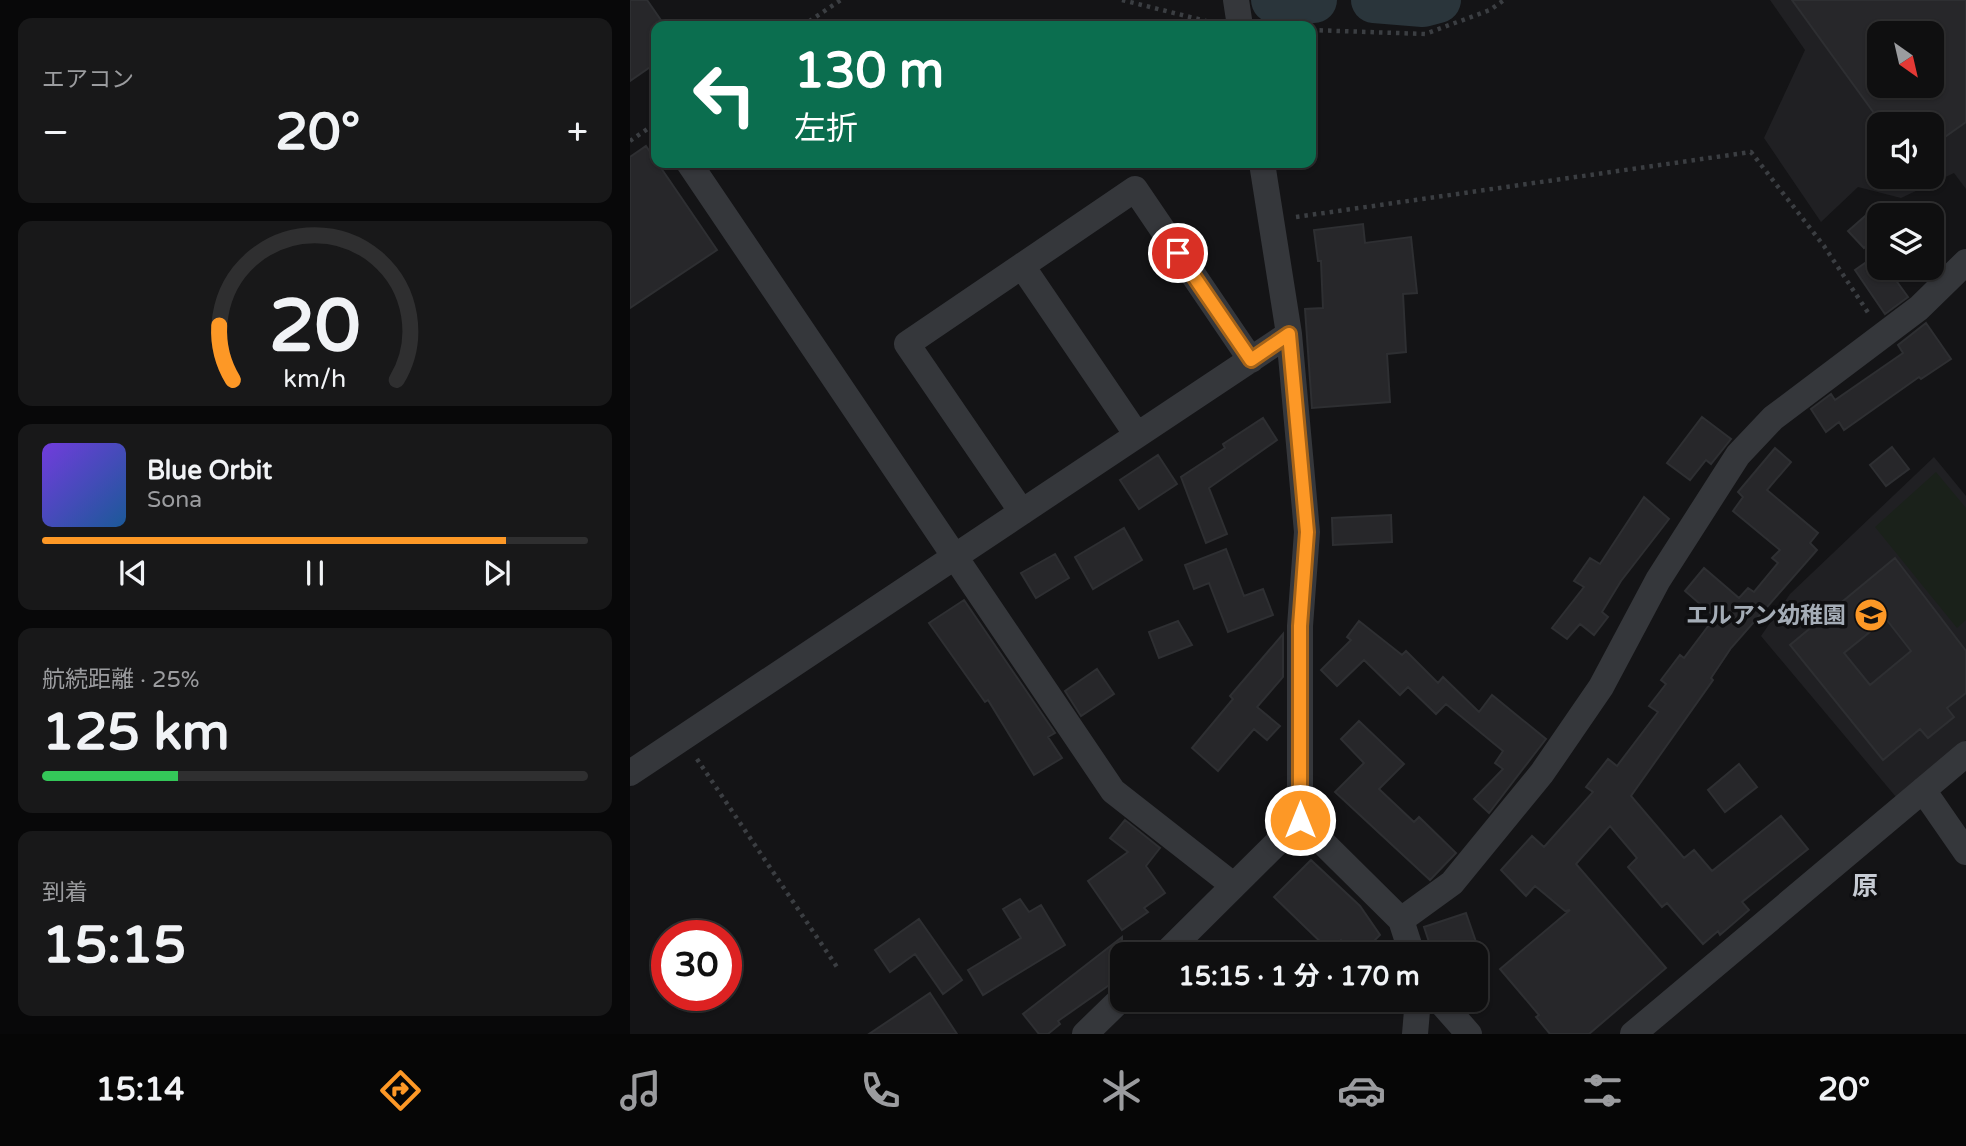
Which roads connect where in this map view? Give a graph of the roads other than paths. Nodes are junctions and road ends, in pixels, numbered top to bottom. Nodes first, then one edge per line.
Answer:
1 (1236, 0) edge
2 (1230, 21) edge
3 (692, 168) edge
4 (1263, 168) edge
5 (1966, 262) edge
6 (1022, 266) junction
7 (1289, 334) junction
8 (1251, 360) junction
9 (1137, 435) junction
10 (1021, 512) junction
11 (954, 557) junction
12 (1966, 754) edge
13 (630, 773) edge
14 (1923, 790) junction
15 (1300, 820) junction
16 (1966, 852) edge
17 (1233, 885) junction
18 (1401, 920) junction
19 (1177, 942) edge
20 (1408, 942) edge
21 (1110, 1010) edge
22 (1417, 1012) edge
23 (1450, 1012) edge
24 (1085, 1034) edge
25 (1415, 1034) edge
26 (1469, 1034) edge
27 (1633, 1034) edge

1 - 2 street
3 - 11 street
4 - 7 street
5 - 18 street
6 - 8 street
6 - 9 street
6 - 10 street
7 - 8 street
7 - 15 street
8 - 9 street
9 - 10 street
10 - 11 street
11 - 13 street
11 - 17 street
12 - 14 street
14 - 16 street
14 - 27 street
15 - 17 street
15 - 18 street
17 - 19 street
18 - 20 street
21 - 24 street
22 - 25 street
23 - 26 street

